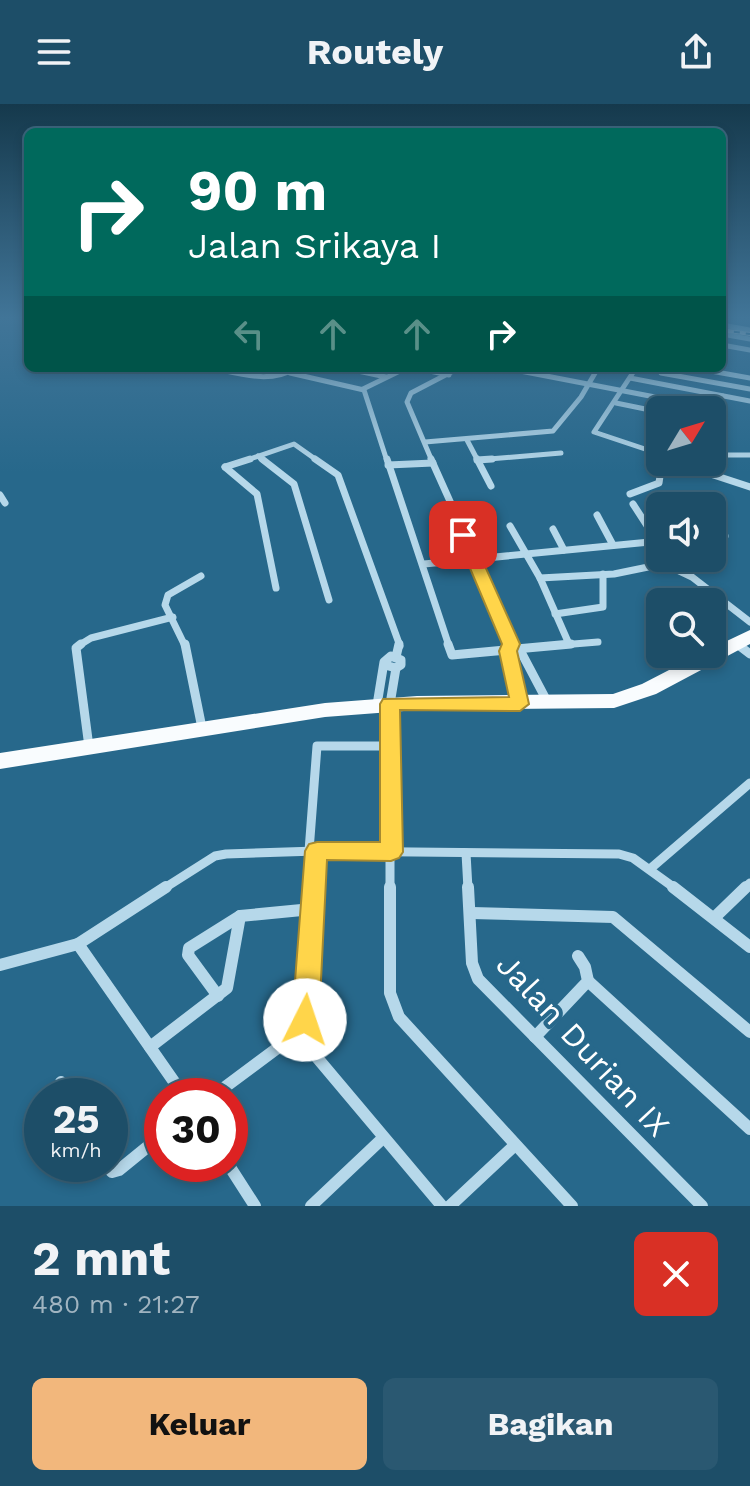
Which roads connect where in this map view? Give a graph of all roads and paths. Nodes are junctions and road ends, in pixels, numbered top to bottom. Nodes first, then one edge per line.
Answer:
1 (741, 369) edge
2 (237, 372) edge
3 (256, 372) edge
4 (288, 372) edge
5 (300, 372) edge
6 (363, 372) edge
7 (398, 372) edge
8 (434, 372) edge
9 (453, 372) edge
10 (526, 372) edge
11 (595, 372) edge
12 (634, 372) edge
13 (662, 372) edge
14 (668, 372) edge
15 (723, 372) edge
16 (449, 375) junction
17 (251, 376) junction
18 (740, 376) junction
19 (387, 377) junction
20 (630, 378) junction
21 (750, 378) edge
22 (656, 383) junction
23 (589, 384) junction
24 (734, 386) junction
25 (363, 389) junction
26 (750, 389) edge
27 (623, 391) junction
28 (727, 396) junction
29 (750, 401) edge
30 (616, 403) junction
31 (646, 409) edge
32 (467, 440) junction
33 (425, 442) junction
34 (646, 449) edge
35 (561, 453) dead end
36 (726, 455) edge
37 (750, 455) edge
38 (258, 456) junction
39 (477, 460) junction
40 (433, 463) junction
41 (388, 465) junction
42 (660, 476) edge
43 (716, 476) edge
44 (491, 486) dead end
45 (750, 487) edge
46 (630, 494) dead end
47 (0, 495) edge
48 (5, 503) dead end
49 (633, 504) dead end
50 (597, 515) dead end
51 (646, 523) edge
52 (510, 526) dead end
53 (553, 529) dead end
54 (646, 542) edge
55 (613, 545) junction
56 (564, 550) junction
57 (525, 554) junction
58 (473, 559) junction
59 (424, 564) junction
60 (603, 574) junction
61 (201, 576) dead end
62 (540, 578) junction
63 (276, 588) dead end
64 (329, 600) dead end
65 (555, 614) junction
66 (173, 617) junction
67 (747, 639) edge
68 (598, 642) dead end
69 (569, 644) junction
70 (509, 647) junction
71 (520, 650) junction
72 (396, 657) junction
73 (385, 665) junction
74 (396, 668) junction
75 (384, 704) junction
76 (520, 704) junction
77 (548, 704) junction
78 (202, 728) junction
79 (390, 746) junction
80 (89, 747) junction
81 (0, 761) edge
82 (750, 783) edge
83 (313, 851) junction
84 (391, 852) junction
85 (466, 853) junction
86 (650, 869) junction
87 (750, 883) edge
88 (312, 909) junction
89 (472, 913) junction
90 (240, 916) junction
91 (714, 918) junction
92 (78, 944) junction
93 (750, 947) edge
94 (578, 956) dead end
95 (0, 965) edge
96 (588, 981) junction
97 (218, 996) junction
98 (750, 1032) edge
99 (298, 1035) junction
100 (535, 1037) junction
101 (150, 1047) junction
102 (172, 1078) edge
103 (238, 1078) edge
104 (750, 1129) edge
105 (383, 1138) junction
106 (515, 1145) junction
107 (144, 1150) edge
108 (128, 1163) edge
109 (240, 1182) edge
110 (255, 1206) edge
111 (311, 1206) edge
112 (442, 1206) edge
113 (450, 1206) edge
114 (572, 1206) edge
115 (702, 1206) edge

1 - 18 street
2 - 17 street
3 - 17 street
4 - 17 street
5 - 25 street
6 - 19 street
7 - 19 street
8 - 16 street
9 - 16 street
10 - 23 street
11 - 23 street
12 - 20 street
13 - 22 street
14 - 24 street
15 - 18 street
16 - 33 street
18 - 21 street
18 - 24 street
19 - 25 street
20 - 22 street
20 - 27 street
22 - 28 street
23 - 27 street
23 - 32 street
24 - 26 street
24 - 28 street
25 - 41 street
27 - 28 street
27 - 30 street
28 - 29 street
30 - 31 street
30 - 34 street
32 - 33 street
32 - 39 street
33 - 40 street
35 - 39 street
36 - 37 street
38 - 63 street
38 - 64 street
38 - 72 street
39 - 44 street
40 - 41 street
40 - 58 street
41 - 59 street
42 - 46 street
43 - 45 street
47 - 48 street
49 - 51 street
50 - 55 street
52 - 57 street
53 - 56 street
54 - 55 street
55 - 56 street
56 - 57 street
57 - 58 street
57 - 62 street
58 - 59 street
58 - 70 street
59 - 70 street
60 - 62 street
60 - 65 street
60 - 67 street
61 - 66 street
62 - 65 street
65 - 69 street
66 - 78 street
66 - 80 street
67 - 77 main road
68 - 69 street
69 - 71 street
70 - 71 street
70 - 76 street
71 - 77 street
72 - 73 street
72 - 74 street
73 - 74 street
73 - 75 street
74 - 75 street
75 - 76 main road
75 - 78 main road
75 - 79 street
76 - 77 main road
78 - 80 main road
79 - 83 street
79 - 84 street
80 - 81 main road
82 - 86 street
83 - 84 street
83 - 88 street
83 - 92 street
84 - 85 street
84 - 106 street
85 - 86 street
85 - 89 street, Jalan Durian IX
86 - 91 street
87 - 91 street
88 - 90 street
88 - 99 street
89 - 98 street
89 - 100 street, Jalan Durian IX
90 - 97 street
90 - 97 street
91 - 93 street
92 - 95 street
92 - 101 street
94 - 96 street
96 - 100 street
96 - 104 street
97 - 101 street
99 - 103 street
99 - 105 street
100 - 115 street, Jalan Durian IX
101 - 102 street
105 - 111 street
105 - 112 street
106 - 113 street
106 - 114 street
107 - 108 street
109 - 110 street

